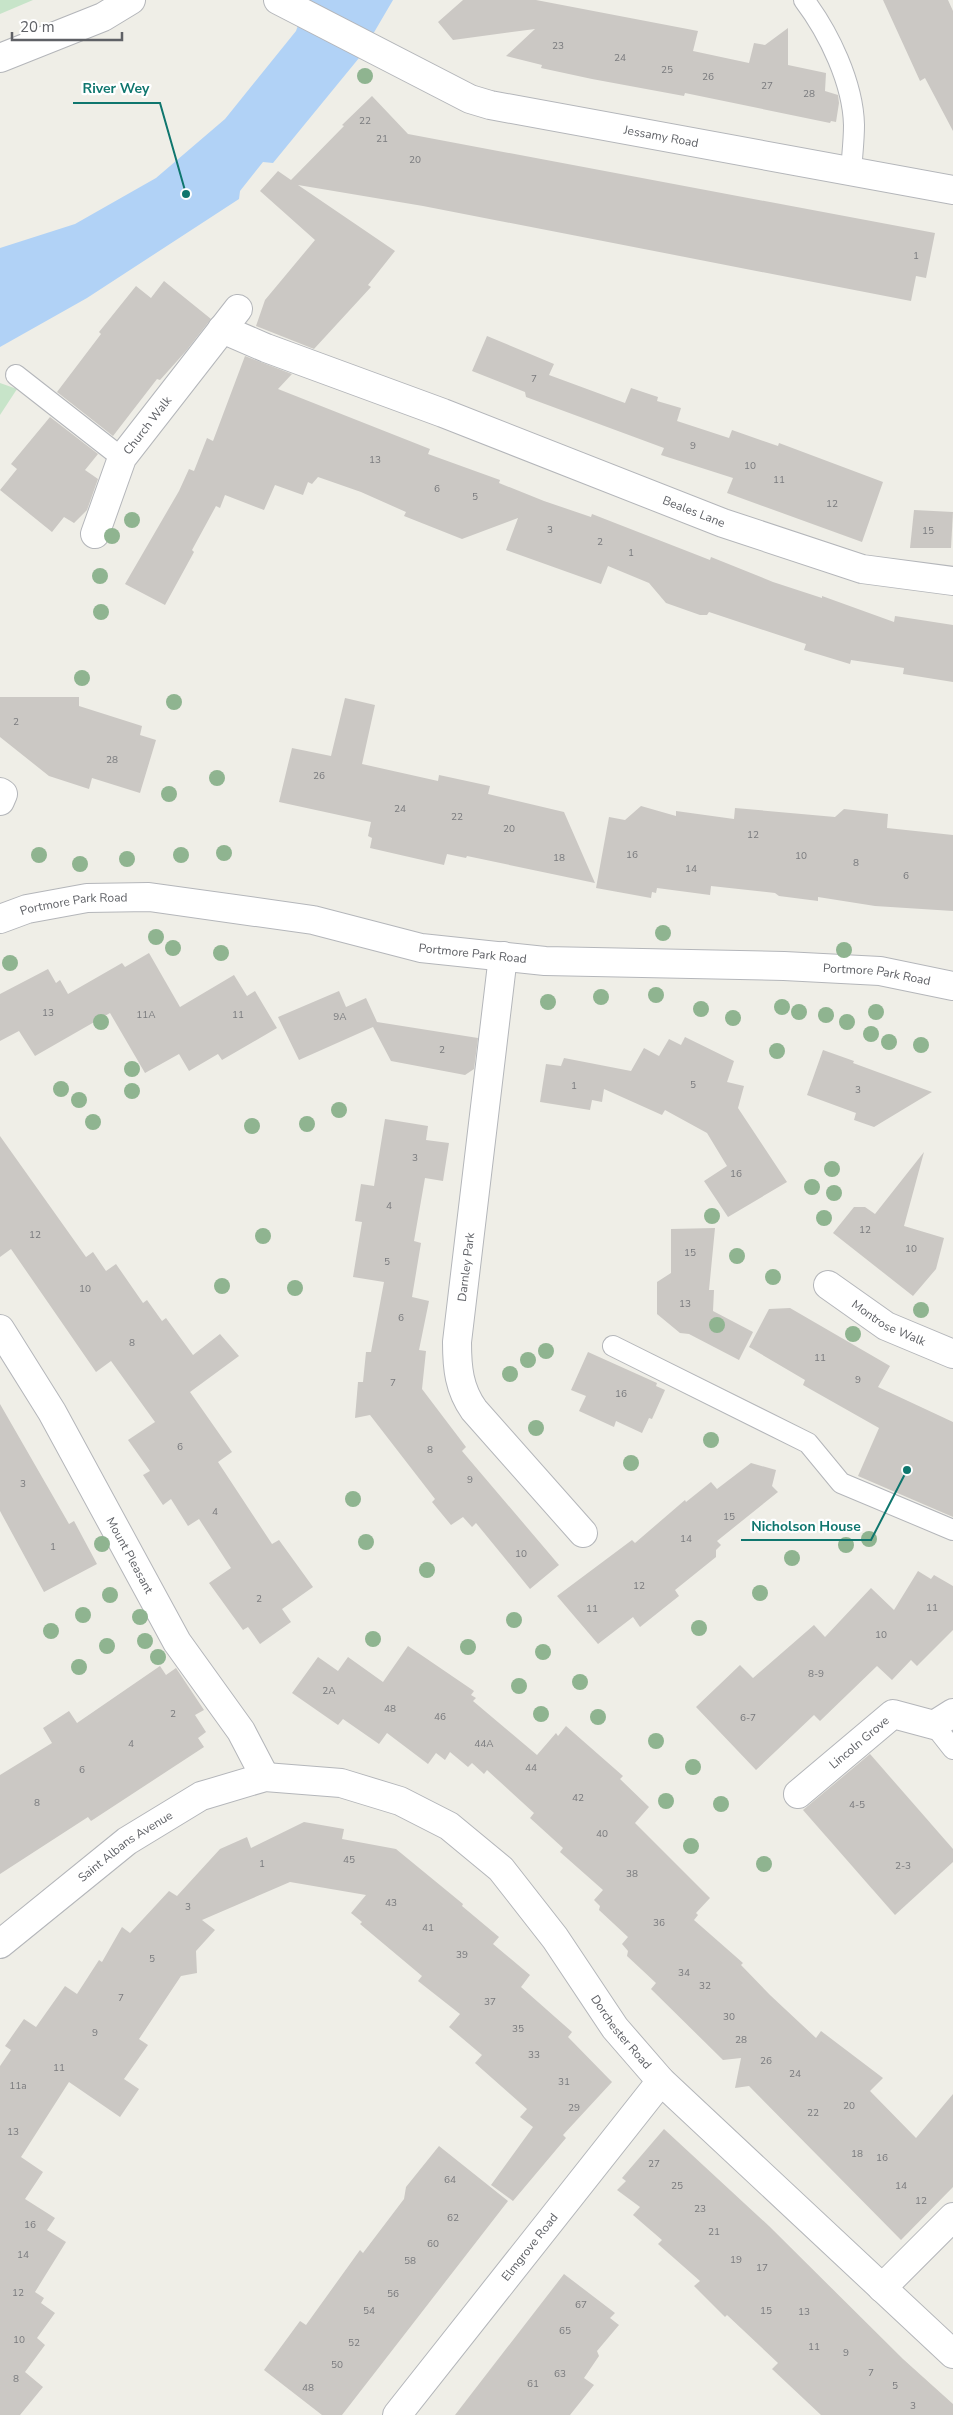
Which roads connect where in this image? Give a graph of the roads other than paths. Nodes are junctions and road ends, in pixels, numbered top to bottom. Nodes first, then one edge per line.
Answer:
1 (132, 0) edge
2 (804, 0) edge
3 (280, 1) edge
4 (0, 58) edge
5 (851, 172) junction
6 (953, 190) edge
7 (16, 375) dead end
8 (442, 413) joint
9 (122, 458) junction
10 (95, 534) dead end
11 (953, 581) edge
12 (0, 792) edge
13 (0, 801) edge
14 (0, 919) edge
15 (503, 956) junction
16 (953, 986) edge
17 (828, 1285) dead end
18 (0, 1329) edge
19 (613, 1346) dead end
20 (953, 1354) edge
21 (953, 1530) edge
22 (583, 1533) dead end
23 (944, 1719) edge
24 (953, 1750) edge
25 (265, 1777) junction
26 (798, 1794) dead end
27 (0, 1944) edge
28 (662, 2080) junction
29 (953, 2217) edge
30 (882, 2288) junction
31 (953, 2354) edge
32 (397, 2415) edge

1 - 4 street
2 - 5 lane
3 - 5 street, Jessamy Road
5 - 6 street, Jessamy Road
7 - 9 lane
8 - 9 street, Church Walk
8 - 11 street, Beales Lane
9 - 10 street, Church Walk
12 - 13 street
14 - 15 street, Portmore Park Road
15 - 16 street, Portmore Park Road
15 - 22 street, Darnley Park
17 - 20 street, Montrose Walk
18 - 25 street, Mount Pleasant
19 - 21 lane
23 - 24 lane
23 - 26 street, Lincoln Grove
25 - 27 street, Saint Albans Avenue
25 - 28 street, Dorchester Road
28 - 30 street, Dorchester Road
28 - 32 street, Elmgrove Road
29 - 30 street
30 - 31 street, Dorchester Road

